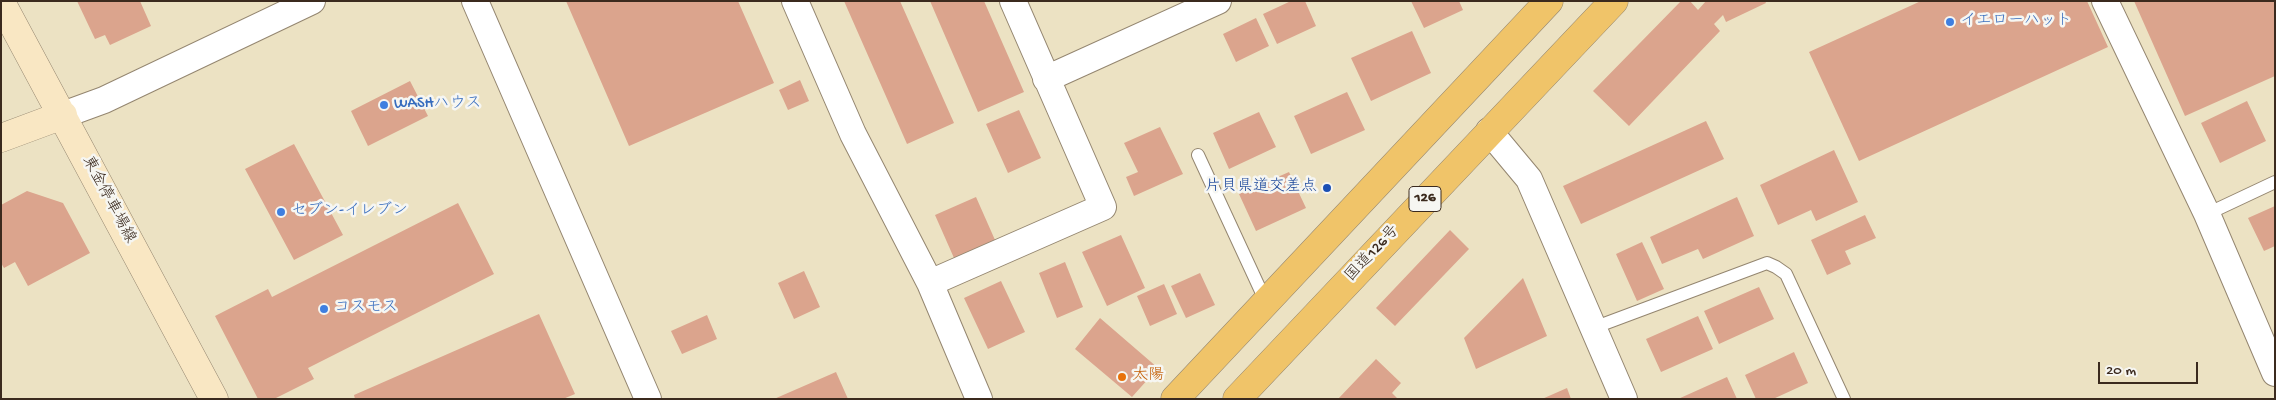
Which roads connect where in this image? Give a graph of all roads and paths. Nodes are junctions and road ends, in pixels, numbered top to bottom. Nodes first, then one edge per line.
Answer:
1 (312, 1) edge
2 (474, 1) edge
3 (795, 1) edge
4 (1013, 1) edge
5 (1218, 1) edge
6 (1549, 1) edge
7 (1614, 1) edge
8 (2105, 1) edge
9 (1, 2) edge
10 (1046, 78) junction
11 (63, 116) junction
12 (1489, 131) junction
13 (1, 138) edge
14 (1198, 155) dead end
15 (2275, 182) edge
16 (2207, 214) junction
17 (930, 283) junction
18 (1266, 302) junction
19 (1593, 328) junction
20 (2275, 373) edge
21 (1841, 398) edge
22 (214, 399) edge
23 (648, 399) edge
24 (979, 399) edge
25 (1175, 399) edge
26 (1237, 399) edge
27 (1624, 399) edge

1 - 11 street
2 - 23 street
3 - 17 street
4 - 10 street
5 - 10 street
6 - 18 highway
7 - 12 highway, 国道126号 / 126
8 - 16 street
9 - 11 main road, 東金停車場線
10 - 17 street
11 - 13 main road
11 - 22 main road, 東金停車場線
12 - 19 street
12 - 26 highway, 国道126号 / 126
14 - 18 lane
15 - 16 lane
16 - 20 street
17 - 24 street
18 - 25 highway
19 - 21 lane
19 - 27 street

